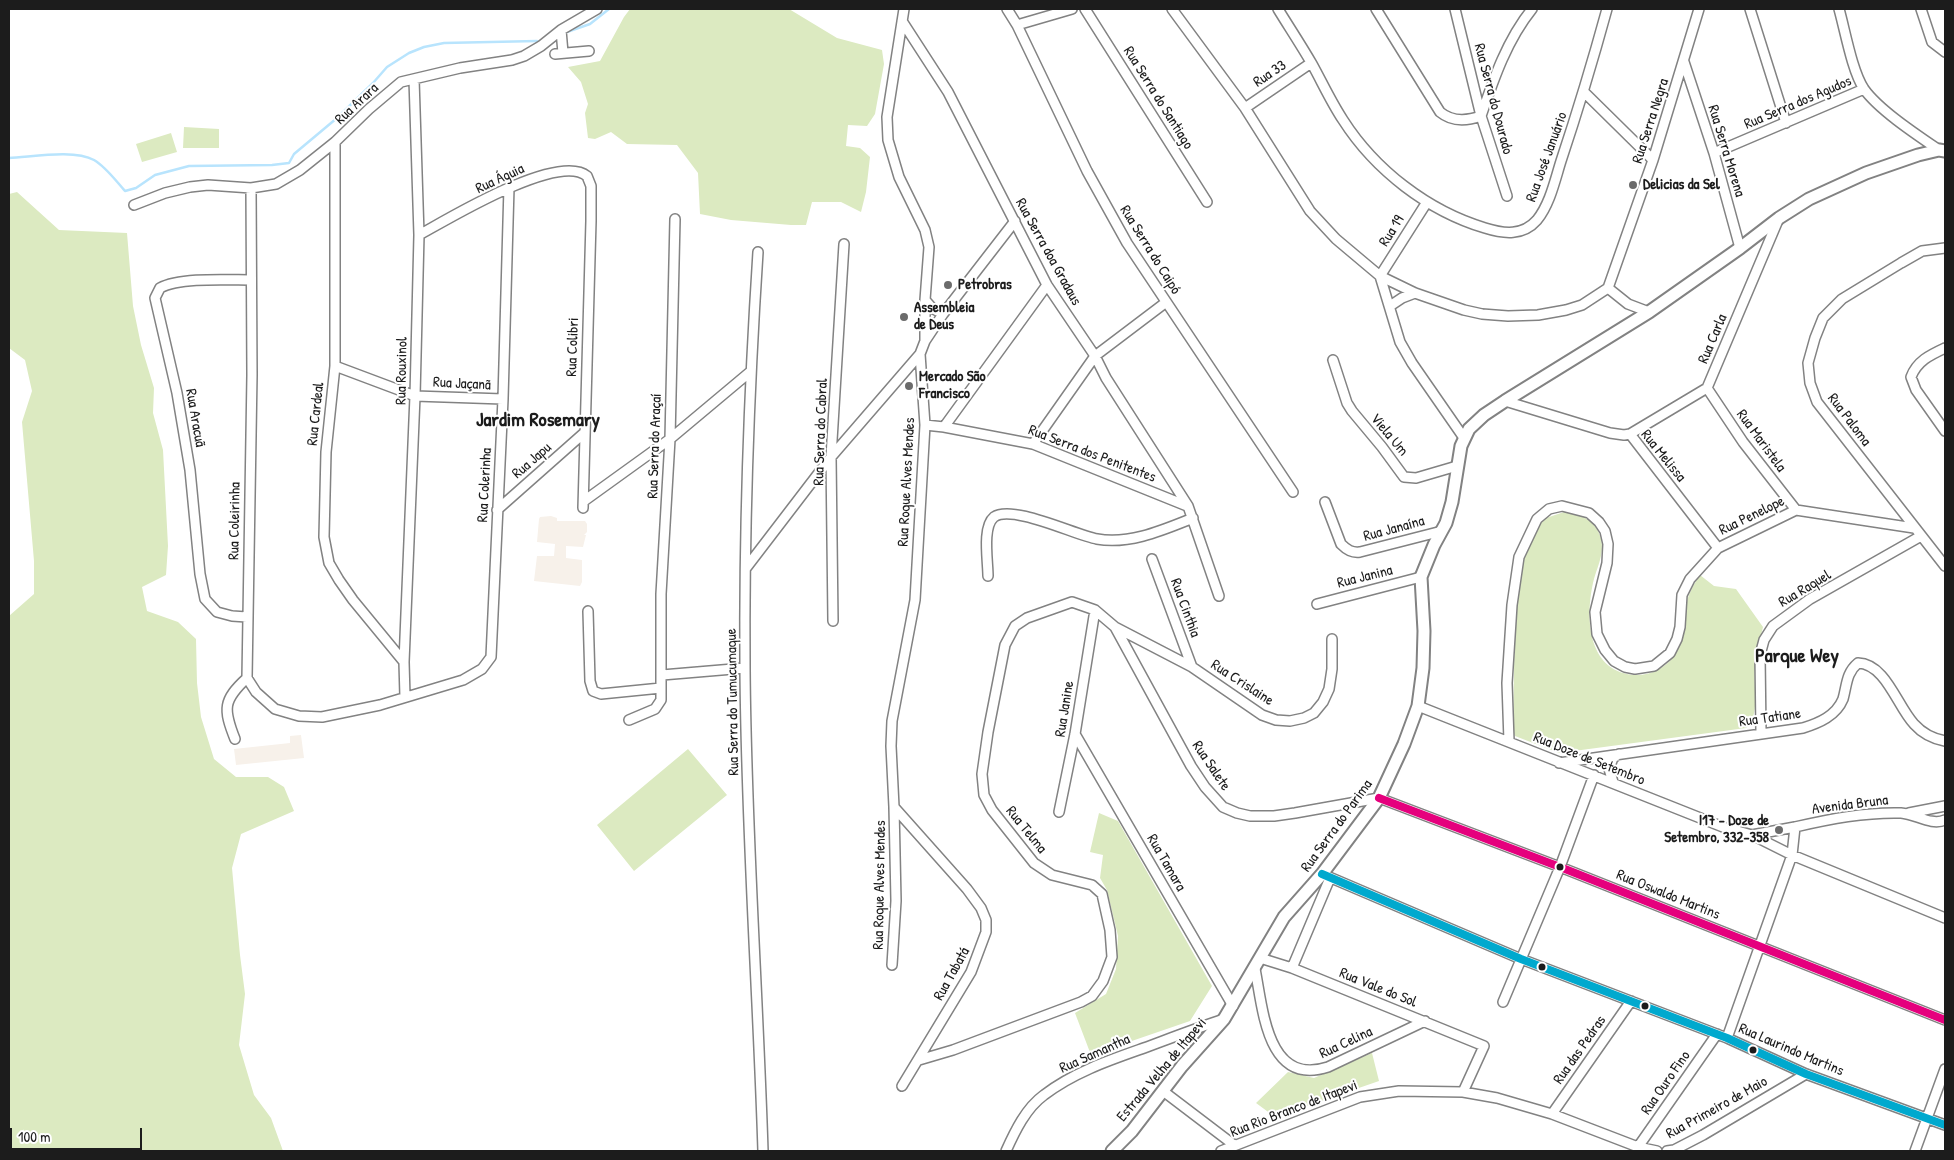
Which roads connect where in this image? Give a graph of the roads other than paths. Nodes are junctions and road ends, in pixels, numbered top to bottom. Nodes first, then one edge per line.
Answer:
1 (597, 9) edge
2 (904, 9) edge
3 (1007, 9) edge
4 (1072, 9) edge
5 (1085, 9) edge
6 (1172, 9) edge
7 (1278, 9) edge
8 (1376, 9) edge
9 (1455, 9) edge
10 (1532, 9) edge
11 (1607, 9) edge
12 (1699, 9) edge
13 (1750, 9) edge
14 (1839, 9) edge
15 (1921, 9) edge
16 (902, 21) junction
17 (1017, 25) junction
18 (561, 30) junction
19 (589, 51) dead end
20 (1945, 52) edge
21 (1684, 62) junction
22 (1311, 63) junction
23 (414, 79) junction
24 (1864, 89) junction
25 (1584, 92) junction
26 (1245, 108) junction
27 (1481, 116) junction
28 (1786, 123) junction
29 (335, 142) junction
30 (1942, 150) edge
31 (1714, 153) junction
32 (1653, 160) junction
33 (591, 186) joint
34 (251, 188) junction
35 (509, 188) junction
36 (1507, 196) dead end
37 (1207, 202) dead end
38 (1427, 202) junction
39 (134, 205) dead end
40 (1779, 218) junction
41 (675, 219) dead end
42 (1015, 221) junction
43 (419, 235) junction
44 (844, 244) dead end
45 (1740, 248) junction
46 (1945, 248) edge
47 (758, 252) dead end
48 (1380, 276) junction
49 (251, 280) junction
50 (1047, 285) junction
51 (1608, 288) junction
52 (1415, 293) junction
53 (925, 300) junction
54 (1165, 303) junction
55 (1390, 306) junction
56 (1649, 312) junction
57 (943, 314) junction
58 (925, 341) junction
59 (1945, 348) edge
60 (920, 354) junction
61 (1095, 356) junction
62 (1333, 360) dead end
63 (335, 366) junction
64 (750, 372) junction
65 (1707, 388) junction
66 (415, 396) junction
67 (503, 399) junction
68 (1505, 401) junction
69 (925, 425) junction
70 (944, 427) junction
71 (1945, 431) edge
72 (584, 433) junction
73 (1630, 434) junction
74 (1464, 438) junction
75 (670, 439) junction
76 (1033, 444) junction
77 (832, 457) junction
78 (1457, 466) junction
79 (1293, 492) dead end
80 (1325, 502) dead end
81 (1188, 506) junction
82 (497, 510) junction
83 (1796, 510) junction
84 (1193, 518) junction
85 (1914, 528) junction
86 (1442, 531) junction
87 (1921, 536) junction
88 (1718, 548) junction
89 (1152, 559) dead end
90 (1945, 566) edge
91 (746, 568) junction
92 (988, 576) dead end
93 (1421, 577) junction
94 (1218, 596) dead end
95 (1317, 604) dead end
96 (1095, 610) junction
97 (588, 612) dead end
98 (247, 617) junction
99 (833, 621) dead end
100 (1115, 627) junction
101 (1332, 639) dead end
102 (404, 662) junction
103 (1192, 667) junction
104 (745, 668) junction
105 (662, 674) junction
106 (247, 678) junction
107 (661, 688) junction
108 (405, 697) junction
109 (1418, 706) junction
110 (630, 720) dead end
111 (1762, 733) junction
112 (1075, 734) junction
113 (235, 739) dead end
114 (1509, 741) junction
115 (1945, 741) edge
116 (1619, 754) junction
117 (1559, 763) junction
118 (1594, 775) junction
119 (1613, 782) junction
120 (1379, 798) junction
121 (1945, 806) edge
122 (894, 807) junction
123 (1059, 812) dead end
124 (1906, 813) junction
125 (1943, 823) edge
126 (1795, 827) junction
127 (1752, 835) junction
128 (1792, 855) junction
129 (1560, 867) junction
130 (1326, 876) junction
131 (1945, 918) edge
132 (1761, 947) junction
133 (1260, 958) junction
134 (1522, 959) junction
135 (892, 965) dead end
136 (1292, 968) junction
137 (1255, 969) junction
138 (1631, 1001) junction
139 (1503, 1002) dead end
140 (1233, 1006) junction
141 (1224, 1019) junction
142 (1945, 1020) edge
143 (1425, 1021) junction
144 (1717, 1034) junction
145 (1727, 1038) junction
146 (919, 1060) junction
147 (1945, 1069) edge
148 (1806, 1074) junction
149 (902, 1086) dead end
150 (1163, 1091) junction
151 (1464, 1092) junction
152 (1552, 1114) junction
153 (1927, 1118) junction
154 (1945, 1125) edge
155 (1234, 1145) junction
156 (1638, 1147) junction
157 (763, 1151) edge
158 (1006, 1151) edge
159 (1112, 1151) edge
160 (1221, 1151) edge
161 (1657, 1151) edge
162 (1666, 1151) edge
163 (1914, 1151) edge

1 - 18 street, Rua Arara
2 - 16 street, Rua Roque Alves Mendes
3 - 17 street, Rua Serra do Caipó
4 - 17 street
5 - 37 street, Rua Serra do Santiago
6 - 26 street
7 - 22 street, Rua José Januário
8 - 27 street
9 - 27 street, Rua Serra do Dourado
10 - 27 street
11 - 25 street, Rua José Januário
12 - 21 street, Rua Serra Negra
13 - 28 street
14 - 24 street
15 - 20 street
16 - 42 street, Rua Serra doa Gradaus
16 - 53 street, Rua Roque Alves Mendes
17 - 54 street, Rua Serra do Caipó
18 - 19 street
18 - 23 street, Rua Arara
21 - 31 street, Rua Serra Morena
21 - 32 street, Rua Serra Negra
22 - 26 street, Rua 33
22 - 38 street, Rua José Januário
23 - 29 street, Rua Arara
23 - 43 street, Rua Rouxinol
24 - 28 street, Rua Serra dos Agudos
24 - 30 street
25 - 32 street
25 - 38 street, Rua José Januário
26 - 48 street
27 - 36 street, Rua Serra do Dourado
28 - 31 street, Rua Serra dos Agudos
29 - 34 street, Rua Arara
29 - 63 street, Rua Cardeal
30 - 40 street
31 - 45 street, Rua Serra Morena
32 - 51 street, Rua Serra Negra
33 - 35 street, Rua Águia
33 - 72 street, Rua Colibri
34 - 39 street, Rua Arara
34 - 49 street, Rua Coleirinha
35 - 43 street, Rua Águia
35 - 67 street, Rua Colerinha
38 - 48 street, Rua 19
40 - 45 street
40 - 65 street, Rua Carla
41 - 75 street, Rua Serra do Araçaí
42 - 50 street, Rua Serra doa Gradaus
42 - 57 street
43 - 66 street, Rua Rouxinol
44 - 77 street, Rua Serra do Cabral
45 - 56 street
46 - 85 street, Rua Paloma
47 - 64 street, Rua Serra do Tumucumaque
48 - 52 street
48 - 55 street
49 - 98 street, Rua Coleirinha
49 - 98 street, Rua Aracuã
50 - 61 street, Rua Serra doa Gradaus
50 - 70 street
51 - 52 street
51 - 56 street
52 - 55 street
53 - 57 street
53 - 58 street, Rua Roque Alves Mendes
54 - 61 street
54 - 79 street, Rua Serra do Caipó
55 - 74 street
56 - 68 street
57 - 58 street
58 - 60 street, Rua Roque Alves Mendes
59 - 71 street
60 - 69 street, Rua Roque Alves Mendes
60 - 77 street
61 - 76 street
61 - 81 street, Rua Serra doa Gradaus
62 - 78 street, Viela Um
63 - 66 street, Rua Jaçanã
63 - 102 street, Rua Cardeal
64 - 75 street
64 - 91 street, Rua Serra do Tumucumaque
65 - 73 street, Rua Carla
65 - 83 street, Rua Maristela
66 - 67 street, Rua Jaçanã
66 - 102 street, Rua Rouxinol
67 - 82 street, Rua Colerinha
68 - 73 street, Rua Melissa
68 - 74 street
69 - 70 street, Rua Serra dos Penitentes
69 - 122 street, Rua Roque Alves Mendes
70 - 76 street, Rua Serra dos Penitentes
72 - 75 street, Rua Colibri
72 - 82 street, Rua Japu
73 - 88 street, Rua Melissa
74 - 78 street, Rua Serra do Parima
75 - 105 street, Rua Serra do Araçaí
76 - 81 street, Rua Serra dos Penitentes
77 - 91 street
77 - 99 street, Rua Serra do Cabral
78 - 86 street, Rua Serra do Parima
80 - 86 street, Rua Janaína
81 - 84 street, Rua Serra doa Gradaus
82 - 108 street, Rua Colerinha
83 - 85 street, Rua Penelope
83 - 88 street, Rua Penelope
84 - 92 street
84 - 94 street, Rua Serra doa Gradaus
85 - 87 street, Rua Paloma
86 - 93 street, Rua Serra do Parima
87 - 90 street, Rua Paloma
87 - 111 street, Rua Raquel
88 - 114 street, Rua Penelope
89 - 103 street, Rua Cinthia
91 - 104 street, Rua Serra do Tumucumaque
93 - 95 street, Rua Janina
93 - 109 street, Rua Serra do Parima
96 - 100 street, Rua Telma
96 - 112 street, Rua Janine
96 - 146 street, Rua Telma
97 - 107 street
98 - 106 street, Rua Coleirinha
100 - 103 street, Rua Crislaine
100 - 120 street, Rua Salete
101 - 103 street, Rua Crislaine
102 - 108 street, Rua Rouxinol
104 - 105 street
104 - 157 street, Rua Serra do Tumucumaque
105 - 107 street, Rua Serra do Araçaí
106 - 108 street
106 - 113 street
107 - 110 street, Rua Serra do Araçaí
109 - 114 street, Rua Doze de Setembro
109 - 120 street, Rua Serra do Parima
111 - 115 street, Rua Tatiane
111 - 116 street, Rua Tatiane
112 - 123 street, Rua Janine
112 - 140 street, Rua Tamara
114 - 117 street, Rua Doze de Setembro
116 - 117 street, Rua Tatiane
116 - 119 street
117 - 118 street, Rua Doze de Setembro
118 - 119 street, Rua Doze de Setembro
118 - 129 street
119 - 127 street, Rua Doze de Setembro
120 - 129 street, Rua Oswaldo Martins
120 - 130 street, Rua Serra do Parima
121 - 124 street
122 - 135 street, Rua Roque Alves Mendes
122 - 146 street, Rua Tabatá
124 - 125 street, Avenida Bruna
124 - 126 street, Avenida Bruna
126 - 127 street, Rua Doze de Setembro
126 - 128 street
127 - 128 street, Rua Doze de Setembro
128 - 131 street, Rua Doze de Setembro
128 - 132 street
129 - 132 street, Rua Oswaldo Martins
129 - 134 street
130 - 133 street, Rua Serra do Parima
130 - 134 street, Rua Laurindo Martins
130 - 136 street
132 - 142 street, Rua Oswaldo Martins
132 - 145 street
133 - 136 street, Rua Vale do Sol
133 - 137 street, Rua Serra do Parima
134 - 138 street, Rua Laurindo Martins
134 - 139 street
136 - 143 street, Rua Vale do Sol
137 - 140 street, Rua Serra do Parima
137 - 143 street, Rua Celina
138 - 144 street, Rua Laurindo Martins
138 - 152 street, Rua das Pedras
140 - 141 street, Estrada Velha de Itapevi
141 - 150 street, Estrada Velha de Itapevi
141 - 158 street, Rua Samantha
143 - 151 street, Rua Vale do Sol
144 - 145 street, Rua Laurindo Martins
144 - 156 street, Rua Ouro Fino
145 - 148 street, Rua Laurindo Martins
146 - 149 street, Rua Tabatá
147 - 153 street
148 - 153 street, Rua Laurindo Martins
148 - 162 street, Rua Primeiro de Maio
150 - 155 street
150 - 159 street, Estrada Velha de Itapevi
151 - 152 street, Rua Rio Branco de Itapevi
151 - 155 street, Rua Rio Branco de Itapevi
152 - 156 street, Rua Rio Branco de Itapevi
153 - 154 street, Rua Laurindo Martins
153 - 163 street
155 - 160 street, Rua Rio Branco de Itapevi
156 - 161 street, Rua Primeiro de Maio

